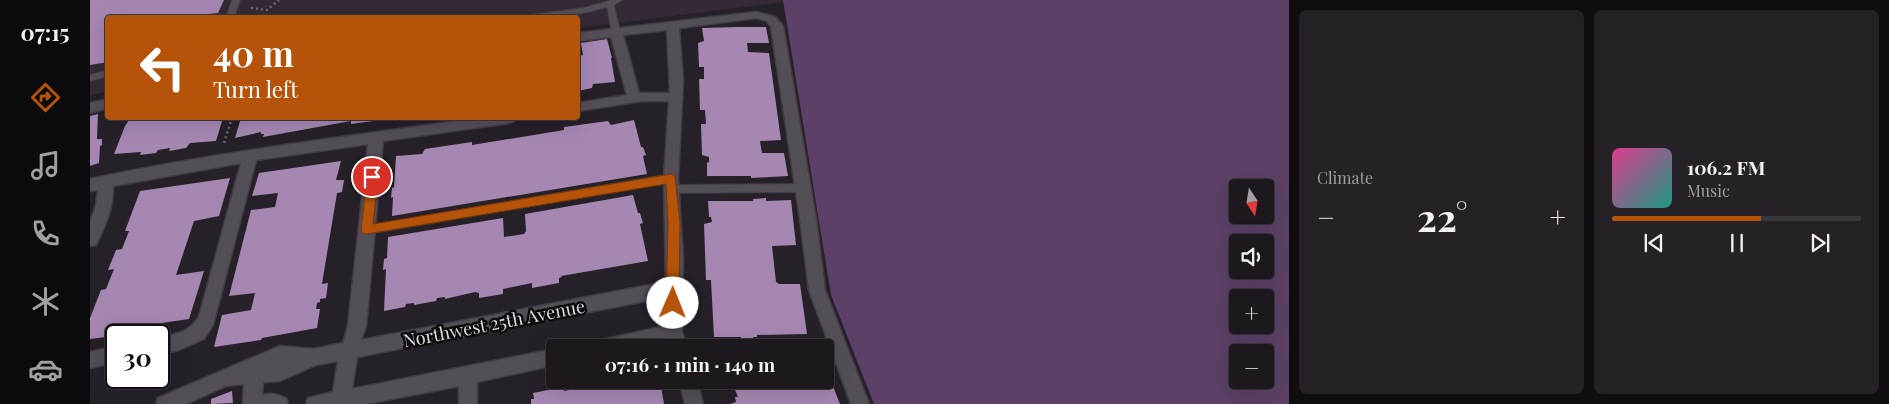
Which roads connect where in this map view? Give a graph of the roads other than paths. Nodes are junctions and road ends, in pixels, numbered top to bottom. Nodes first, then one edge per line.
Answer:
1 (236, 0) edge
2 (618, 0) edge
3 (610, 5) junction
4 (231, 15) edge
5 (542, 15) edge
6 (673, 25) junction
7 (616, 32) junction
8 (580, 37) edge
9 (105, 74) edge
10 (90, 78) edge
11 (676, 97) junction
12 (634, 98) junction
13 (105, 104) edge
14 (580, 107) edge
15 (90, 108) edge
16 (496, 120) edge
17 (376, 138) junction
18 (250, 156) junction
19 (97, 183) edge
20 (671, 184) junction
21 (803, 188) junction
22 (367, 230) junction
23 (90, 240) edge
24 (673, 288) junction
25 (676, 339) edge
26 (170, 344) edge
27 (349, 351) junction
28 (105, 357) edge
29 (315, 357) junction
30 (90, 360) edge
31 (546, 360) edge
32 (254, 374) junction
33 (468, 376) junction
34 (223, 378) junction
35 (690, 389) edge
36 (341, 399) junction
37 (165, 404) edge
38 (252, 404) edge
39 (262, 404) edge
40 (279, 404) edge
41 (315, 404) edge
42 (468, 404) edge
43 (694, 404) edge
44 (860, 404) edge

1 - 4 lane
2 - 3 lane
3 - 5 lane
3 - 7 lane
6 - 7 street
6 - 11 street
6 - 21 street
7 - 8 street
7 - 12 street
9 - 10 lane
11 - 12 street
11 - 20 street
12 - 14 street
13 - 15 street
16 - 17 street
17 - 18 street
17 - 22 street
18 - 19 street
18 - 26 street
19 - 23 street
20 - 21 lane
20 - 22 lane
20 - 24 street
21 - 44 street
22 - 27 street
24 - 25 street
24 - 27 street, Northwest 25th Avenue
27 - 29 street, Northwest 25th Avenue
27 - 36 street
28 - 30 street
29 - 32 street, Northwest 25th Avenue
29 - 34 street, Northwest 25th Avenue
31 - 33 street
32 - 34 street, Northwest 25th Avenue
32 - 38 street
33 - 36 street
33 - 42 street
34 - 37 street, Northwest 25th Avenue
35 - 43 street
36 - 41 street
39 - 40 street

